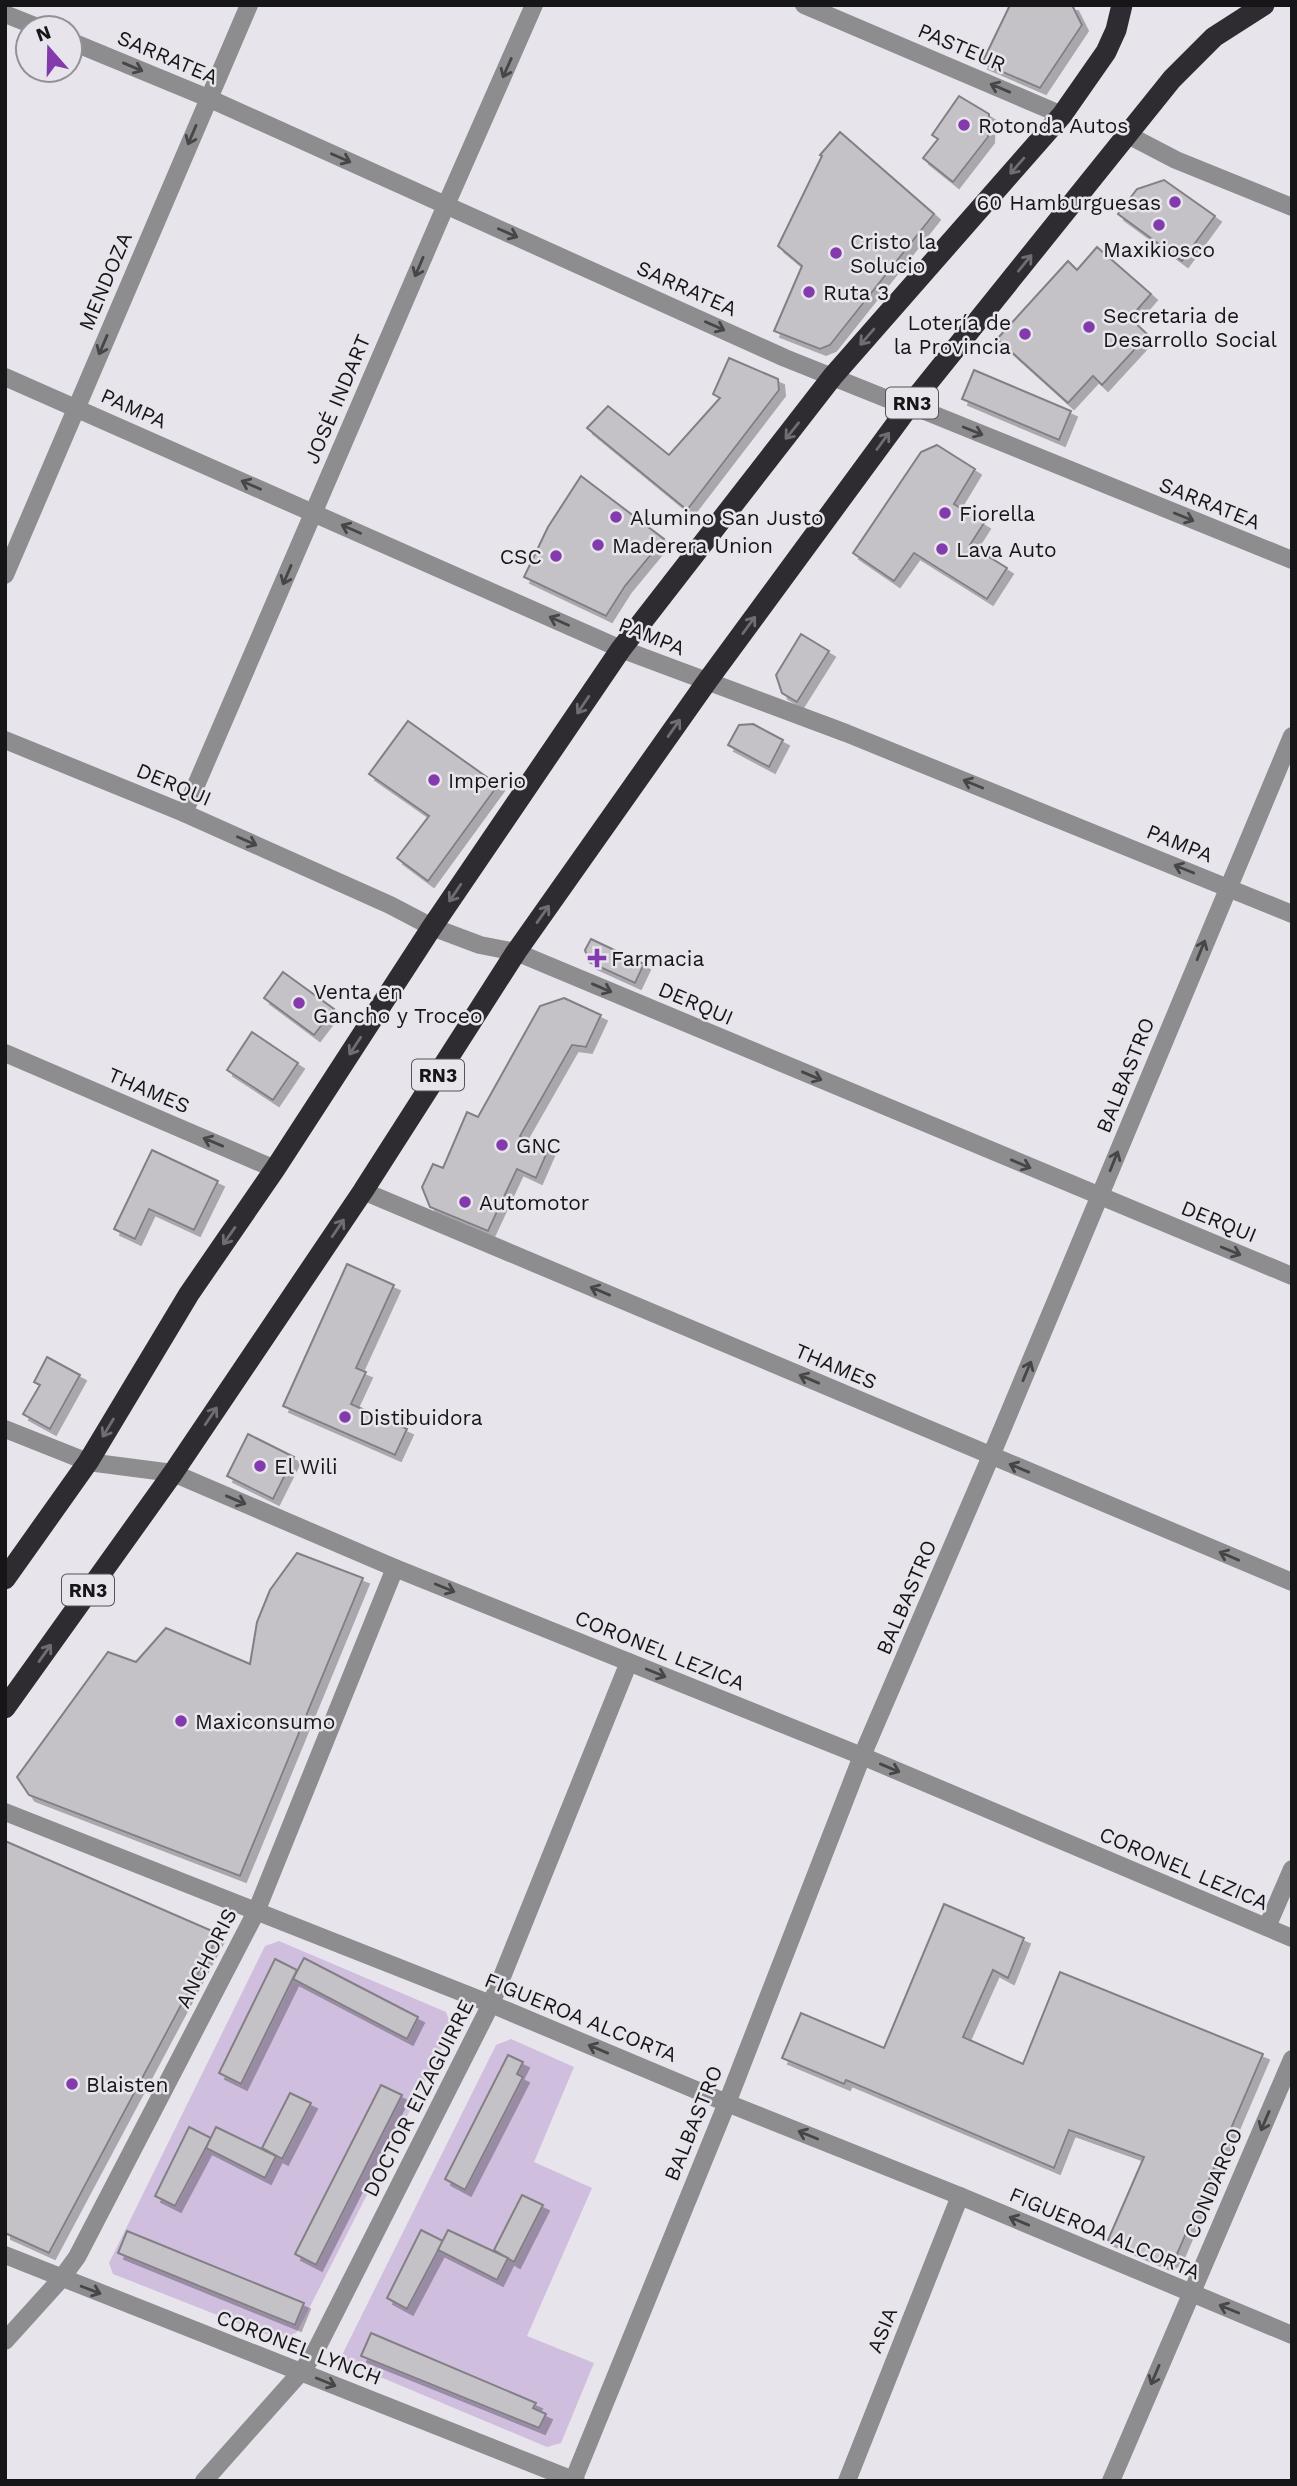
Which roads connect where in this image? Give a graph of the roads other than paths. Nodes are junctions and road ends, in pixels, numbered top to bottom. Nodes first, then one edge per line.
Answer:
1 (249, 5) edge
2 (534, 5) edge
3 (804, 5) edge
4 (1122, 5) edge
5 (1264, 5) edge
6 (84, 47) edge
7 (208, 98) junction
8 (1062, 115) junction
9 (1128, 135) junction
10 (446, 205) junction
11 (1292, 207) edge
12 (833, 376) junction
13 (5, 377) edge
14 (910, 405) junction
15 (77, 408) junction
16 (314, 512) junction
17 (1292, 560) edge
18 (5, 575) edge
19 (621, 649) junction
20 (708, 680) junction
21 (1292, 736) edge
22 (5, 740) edge
23 (184, 813) junction
24 (1227, 887) junction
25 (1292, 914) edge
26 (432, 928) junction
27 (516, 952) junction
28 (5, 1053) edge
29 (275, 1169) junction
30 (363, 1191) junction
31 (1099, 1197) junction
32 (1292, 1276) edge
33 (5, 1429) edge
34 (991, 1456) junction
35 (88, 1462) junction
36 (173, 1473) junction
37 (395, 1568) junction
38 (5, 1579) edge
39 (1292, 1582) edge
40 (629, 1662) junction
41 (5, 1708) edge
42 (862, 1756) junction
43 (5, 1812) edge
44 (1292, 1870) edge
45 (256, 1912) junction
46 (1267, 1927) junction
47 (1292, 1938) edge
48 (491, 2004) junction
49 (1292, 2059) edge
50 (727, 2102) junction
51 (960, 2196) junction
52 (5, 2255) edge
53 (61, 2278) junction
54 (1190, 2294) junction
55 (1292, 2335) edge
56 (5, 2341) edge
57 (301, 2372) junction
58 (574, 2480) edge
59 (204, 2481) edge
60 (847, 2481) edge
61 (1111, 2481) edge

1 - 7 street, MENDOZA
2 -> 10 street, JOSÉ INDART
8 -> 3 street, PASTEUR
4 - 8 highway
5 - 9 highway, RN3
6 -> 7 street, SARRATEA
7 -> 10 street, SARRATEA
7 -> 15 street, MENDOZA
8 -> 12 highway
9 - 11 street
14 -> 9 highway, RN3
10 -> 12 street, SARRATEA
10 -> 16 street, JOSÉ INDART
12 - 14 street, SARRATEA
12 -> 19 highway
13 - 15 street, PAMPA
14 -> 17 street, SARRATEA
20 -> 14 highway, RN3
16 -> 15 street, PAMPA
15 - 18 street, MENDOZA
19 -> 16 street, PAMPA
16 -> 23 street, JOSÉ INDART
19 - 20 street, PAMPA
19 -> 26 highway
24 -> 20 street, PAMPA
27 -> 20 highway, RN3
21 - 24 street, BALBASTRO
22 - 23 street, DERQUI
23 -> 26 street, DERQUI
24 - 25 street, PAMPA
31 -> 24 street, BALBASTRO
26 - 27 street, DERQUI
26 -> 29 highway
27 - 30 highway, RN3
27 -> 31 street, DERQUI
29 -> 28 street, THAMES
29 -> 35 highway
34 -> 30 street, THAMES
36 -> 30 highway, RN3
31 -> 32 street, DERQUI
34 -> 31 street, BALBASTRO
33 - 35 street, CORONEL LEZICA
39 -> 34 street, THAMES
34 - 42 street, BALBASTRO
35 - 36 street, CORONEL LEZICA
35 - 38 highway
36 -> 37 street, CORONEL LEZICA
41 -> 36 highway, RN3
37 -> 40 street, CORONEL LEZICA
37 - 45 street, ANCHORIS
40 -> 42 street, CORONEL LEZICA
40 - 48 street, DOCTOR EIZAGUIRRE
42 -> 46 street, CORONEL LEZICA
42 - 50 street, BALBASTRO
43 - 45 street, FIGUEROA ALCORTA
44 - 46 street
45 - 48 street, FIGUEROA ALCORTA
45 - 53 street, ANCHORIS
46 - 47 street, CORONEL LEZICA
50 -> 48 street, FIGUEROA ALCORTA
48 - 57 street, DOCTOR EIZAGUIRRE
49 -> 54 street, CONDARCO
51 -> 50 street, FIGUEROA ALCORTA
50 - 58 street, BALBASTRO
54 -> 51 street, FIGUEROA ALCORTA
51 - 60 street, ASIA
52 - 53 street, CORONEL LYNCH
53 - 56 street, ANCHORIS
53 -> 57 street, CORONEL LYNCH
55 -> 54 street, FIGUEROA ALCORTA
54 -> 61 street, CONDARCO
57 -> 58 street, CORONEL LYNCH
57 - 59 street, DOCTOR EIZAGUIRRE

